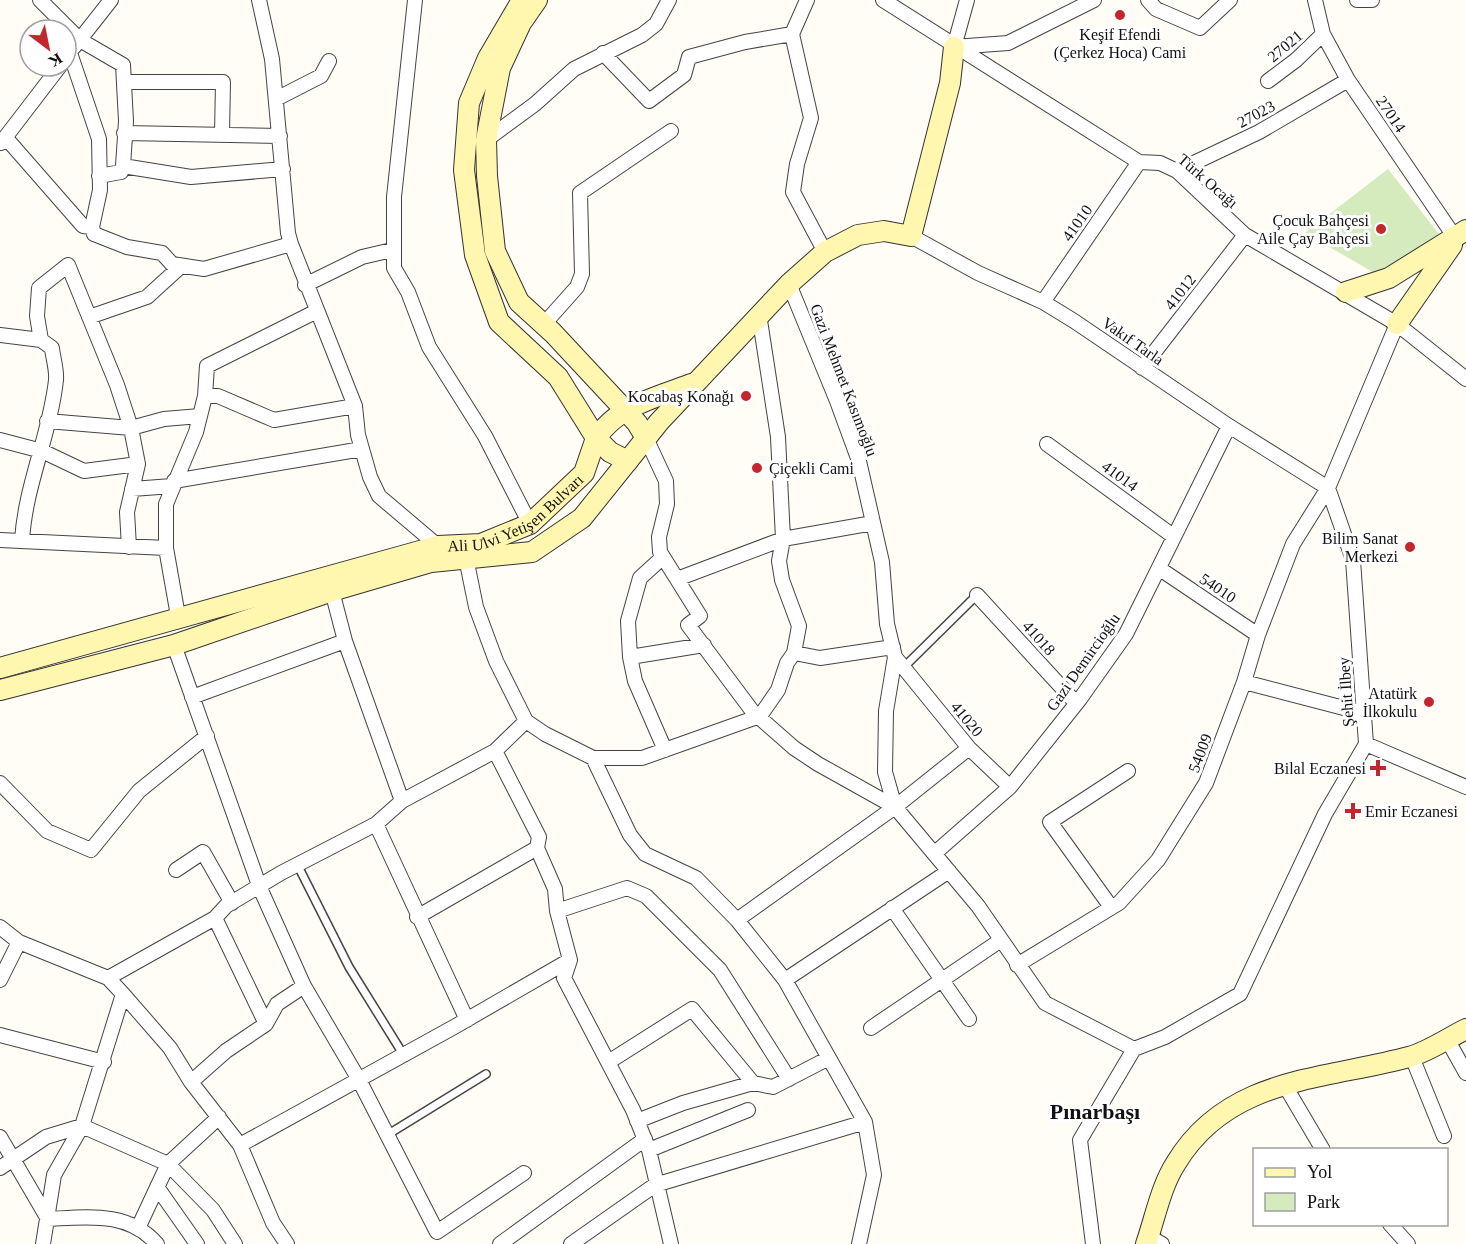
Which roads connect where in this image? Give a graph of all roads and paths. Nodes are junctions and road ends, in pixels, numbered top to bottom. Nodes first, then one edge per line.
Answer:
1 (40, 0) edge
2 (111, 0) edge
3 (260, 0) edge
4 (415, 0) edge
5 (522, 0) edge
6 (537, 0) edge
7 (546, 0) edge
8 (669, 0) edge
9 (807, 0) edge
10 (883, 0) edge
11 (967, 0) edge
12 (1094, 0) edge
13 (1148, 0) edge
14 (1230, 0) edge
15 (1315, 0) edge
16 (1357, 0) edge
17 (1372, 0) edge
18 (792, 34) junction
19 (1323, 34) junction
20 (80, 40) junction
21 (78, 43) edge
22 (954, 47) junction
23 (603, 53) junction
24 (329, 61) dead end
25 (500, 68) junction
26 (51, 78) edge
27 (76, 78) edge
28 (1268, 81) dead end
29 (1348, 81) junction
30 (126, 82) junction
31 (276, 99) junction
32 (671, 131) dead end
33 (124, 133) junction
34 (222, 134) junction
35 (280, 136) junction
36 (486, 140) junction
37 (3, 141) edge
38 (1139, 162) junction
39 (123, 166) junction
40 (284, 169) junction
41 (1177, 171) junction
42 (99, 176) junction
43 (92, 227) junction
44 (1245, 235) junction
45 (1461, 235) edge
46 (911, 236) junction
47 (291, 244) junction
48 (392, 250) junction
49 (825, 252) junction
50 (181, 266) junction
51 (789, 284) junction
52 (305, 285) junction
53 (1346, 292) junction
54 (1043, 302) junction
55 (317, 311) junction
56 (759, 314) junction
57 (89, 317) junction
58 (544, 324) junction
59 (1397, 324) junction
60 (0, 335) edge
61 (41, 340) junction
62 (1142, 369) junction
63 (1466, 379) edge
64 (696, 382) junction
65 (205, 396) junction
66 (355, 406) junction
67 (625, 410) junction
68 (200, 416) junction
69 (47, 421) junction
70 (1229, 426) junction
71 (131, 428) junction
72 (596, 438) junction
73 (646, 438) junction
74 (0, 440) edge
75 (1047, 444) dead end
76 (362, 449) junction
77 (42, 451) junction
78 (628, 461) junction
79 (138, 464) junction
80 (657, 465) junction
81 (173, 484) junction
82 (1328, 488) junction
83 (132, 489) junction
84 (873, 523) junction
85 (530, 524) junction
86 (1173, 536) junction
87 (783, 539) junction
88 (0, 540) edge
89 (22, 541) junction
90 (438, 546) junction
91 (129, 547) junction
92 (166, 548) junction
93 (663, 557) junction
94 (466, 558) junction
95 (1160, 569) junction
96 (676, 579) junction
97 (332, 591) junction
98 (977, 594) joint
99 (178, 616) junction
100 (1258, 635) junction
101 (345, 641) junction
102 (174, 645) junction
103 (704, 645) junction
104 (794, 653) junction
105 (630, 657) junction
106 (897, 658) junction
107 (0, 668) edge
108 (1244, 682) junction
109 (0, 690) edge
110 (192, 697) junction
111 (1076, 703) junction
112 (1363, 713) junction
113 (760, 716) junction
114 (526, 721) junction
115 (207, 736) junction
116 (1366, 744) junction
117 (969, 748) junction
118 (665, 750) junction
119 (495, 751) junction
120 (593, 758) junction
121 (1128, 771) dead end
122 (0, 783) edge
123 (1010, 787) junction
124 (1466, 787) edge
125 (402, 801) junction
126 (895, 807) junction
127 (376, 824) junction
128 (537, 848) junction
129 (935, 853) junction
130 (297, 864) junction
131 (176, 870) dead end
132 (949, 871) junction
133 (260, 888) junction
134 (232, 903) junction
135 (892, 908) junction
136 (1111, 908) junction
137 (556, 911) junction
138 (417, 917) junction
139 (215, 918) junction
140 (737, 920) junction
141 (0, 927) edge
142 (1001, 940) junction
143 (19, 942) junction
144 (570, 960) junction
145 (1017, 964) junction
146 (108, 978) junction
147 (0, 980) edge
148 (785, 980) junction
149 (943, 980) junction
150 (304, 986) junction
151 (123, 994) junction
152 (969, 1019) dead end
153 (468, 1020) junction
154 (266, 1024) junction
155 (871, 1028) dead end
156 (1466, 1029) edge
157 (0, 1035) edge
158 (1447, 1039) junction
159 (1134, 1049) junction
160 (403, 1054) junction
161 (1412, 1057) junction
162 (828, 1058) junction
163 (610, 1061) junction
164 (104, 1062) junction
165 (1466, 1073) edge
166 (486, 1074) dead end
167 (358, 1078) junction
168 (789, 1078) junction
169 (190, 1082) junction
170 (753, 1083) junction
171 (1284, 1083) junction
172 (748, 1110) dead end
173 (219, 1117) junction
174 (637, 1121) junction
175 (865, 1122) junction
176 (82, 1126) junction
177 (387, 1135) junction
178 (1444, 1136) dead end
179 (0, 1137) edge
180 (240, 1145) junction
181 (647, 1145) junction
182 (1322, 1148) edge
183 (13, 1159) junction
184 (168, 1164) junction
185 (0, 1168) edge
186 (524, 1173) dead end
187 (656, 1185) junction
188 (157, 1187) junction
189 (48, 1219) junction
190 (139, 1226) junction
191 (1392, 1226) edge
192 (1152, 1241) edge
193 (43, 1244) edge
194 (158, 1244) edge
195 (197, 1244) edge
196 (235, 1244) edge
197 (287, 1244) edge
198 (500, 1244) edge
199 (571, 1244) edge
200 (671, 1244) edge
201 (859, 1244) edge
202 (1093, 1244) edge
203 (1408, 1244) edge

1 - 20 street
2 - 20 street
3 - 31 street
4 - 48 street
5 - 72 main road
6 - 25 main road
7 - 25 street
8 - 23 street
9 - 18 street
10 - 22 street, Türk Ocağı
11 - 22 street
12 - 22 street
13 - 14 street
15 - 19 street, 27014
16 - 17 street
18 - 23 street
18 - 49 street
19 - 28 street, 27021
19 - 29 street, 27014
20 - 21 street
20 - 30 street
22 - 38 street, Türk Ocağı
22 - 46 main road
23 - 36 street
24 - 31 street
25 - 36 main road
26 - 37 street
27 - 42 street
29 - 41 street, 27023
29 - 45 street, 27014
30 - 33 street
30 - 34 street
31 - 35 street
32 - 58 street
33 - 34 street
33 - 39 street
34 - 35 street
35 - 40 street
36 - 58 main road
37 - 43 street
38 - 41 street, Türk Ocağı
38 - 54 street, 41010
39 - 40 street
39 - 42 street
40 - 47 street
41 - 44 street, Türk Ocağı
42 - 43 street
43 - 50 street
44 - 53 street, Türk Ocağı
44 - 62 street, 41012
45 - 53 main road
45 - 59 main road
46 - 49 main road
46 - 54 street, Vakıf Tarla
47 - 50 street
47 - 52 street
48 - 52 street
48 - 85 street
49 - 51 main road
50 - 57 street
51 - 56 main road
51 - 84 street, Gazi Mehmet Kasımoğlu
52 - 55 street
53 - 59 street, Türk Ocağı
54 - 62 street, Vakıf Tarla
55 - 65 street
55 - 66 street
56 - 64 main road
56 - 87 street
57 - 61 street
57 - 71 street
58 - 67 main road
59 - 63 street, Türk Ocağı
59 - 82 street
60 - 61 street
61 - 69 street
62 - 70 street, Vakıf Tarla
64 - 67 main road
64 - 73 main road
65 - 66 street
65 - 68 street
66 - 76 street
67 - 72 main road
67 - 73 main road
68 - 71 street
68 - 81 street
69 - 71 street
69 - 77 street
70 - 82 street, Vakıf Tarla
70 - 86 street, Gazi Demircioğlu
71 - 79 street
72 - 78 main road
72 - 85 main road, Ali Ulvi Yetişen Bulvarı
73 - 78 main road
73 - 80 street
74 - 77 street
75 - 86 street, 41014
76 - 81 street
76 - 90 street
77 - 79 street
77 - 89 street
78 - 80 street
78 - 94 main road
79 - 83 street
80 - 93 street
81 - 83 street
81 - 92 street
82 - 100 street, 54009
82 - 112 street, Şehit İlbey
83 - 91 street
84 - 87 street
84 - 106 street, Gazi Mehmet Kasımoğlu
85 - 90 main road, Ali Ulvi Yetişen Bulvarı
86 - 95 street, Gazi Demircioğlu
87 - 96 street
87 - 104 street
88 - 89 street
89 - 91 street
90 - 99 main road, Ali Ulvi Yetişen Bulvarı
91 - 92 street
92 - 99 street
93 - 96 street
93 - 105 street
94 - 97 main road
94 - 114 street
95 - 100 street, 54010
95 - 111 street, Gazi Demircioğlu
96 - 103 street
97 - 101 street
97 - 102 main road
98 - 106 lane
98 - 111 street, 41018
99 - 107 main road, Ali Ulvi Yetişen Bulvarı
100 - 108 street, 54009
101 - 110 street
101 - 125 street
102 - 109 main road
102 - 110 street
103 - 105 street
103 - 113 street
104 - 106 street
104 - 113 street
105 - 118 street
106 - 117 street, 41020
106 - 126 street, Gazi Mehmet Kasımoğlu
108 - 112 street
108 - 136 street, 54009
110 - 115 street
111 - 123 street, Gazi Demircioğlu
112 - 116 street, Şehit İlbey
113 - 118 street
113 - 126 street
114 - 119 street
114 - 120 street
115 - 122 street
115 - 133 street
116 - 124 street
116 - 159 street, Şehit İlbey
117 - 123 street, 41020
117 - 126 street
118 - 120 street
119 - 125 street
119 - 128 street
120 - 140 street
121 - 136 street
123 - 129 street, Gazi Demircioğlu
125 - 127 street
126 - 129 street
126 - 140 street
127 - 130 street
127 - 138 street
128 - 137 street
128 - 138 street
129 - 132 street
130 - 133 street
130 - 160 lane
131 - 134 street
132 - 135 street
132 - 142 street
133 - 134 street
133 - 150 street
134 - 139 street
135 - 148 street
135 - 149 street
136 - 145 street, 54009
137 - 144 street
137 - 168 street
138 - 153 street
139 - 146 street
139 - 154 street
140 - 148 street
141 - 143 street
142 - 145 street
142 - 149 street
143 - 146 street
143 - 147 street
144 - 153 street
144 - 163 street
145 - 159 street
146 - 151 street
148 - 162 street
149 - 152 street
149 - 155 street
150 - 154 street
150 - 167 street
151 - 164 street
151 - 169 street
153 - 160 street
154 - 169 street
156 - 158 main road
157 - 164 street
158 - 161 main road
158 - 165 street
159 - 202 street
160 - 167 street
161 - 171 main road
161 - 178 street
162 - 168 street
162 - 175 street
163 - 170 street
163 - 174 street
164 - 176 street
166 - 177 lane
167 - 177 street
167 - 180 street
168 - 170 street
169 - 173 street
170 - 174 street
171 - 182 street
171 - 192 main road
172 - 181 street
173 - 180 street
173 - 184 street
174 - 181 street
175 - 187 street
175 - 201 street
176 - 183 street
176 - 184 street
176 - 189 street
177 - 186 street
179 - 183 street
180 - 197 street
181 - 187 street
181 - 198 street
183 - 185 street
183 - 189 street
184 - 188 street
184 - 196 street
187 - 199 street
187 - 200 street
188 - 190 street
188 - 195 street
189 - 190 street
189 - 193 street
190 - 194 street
191 - 203 street

